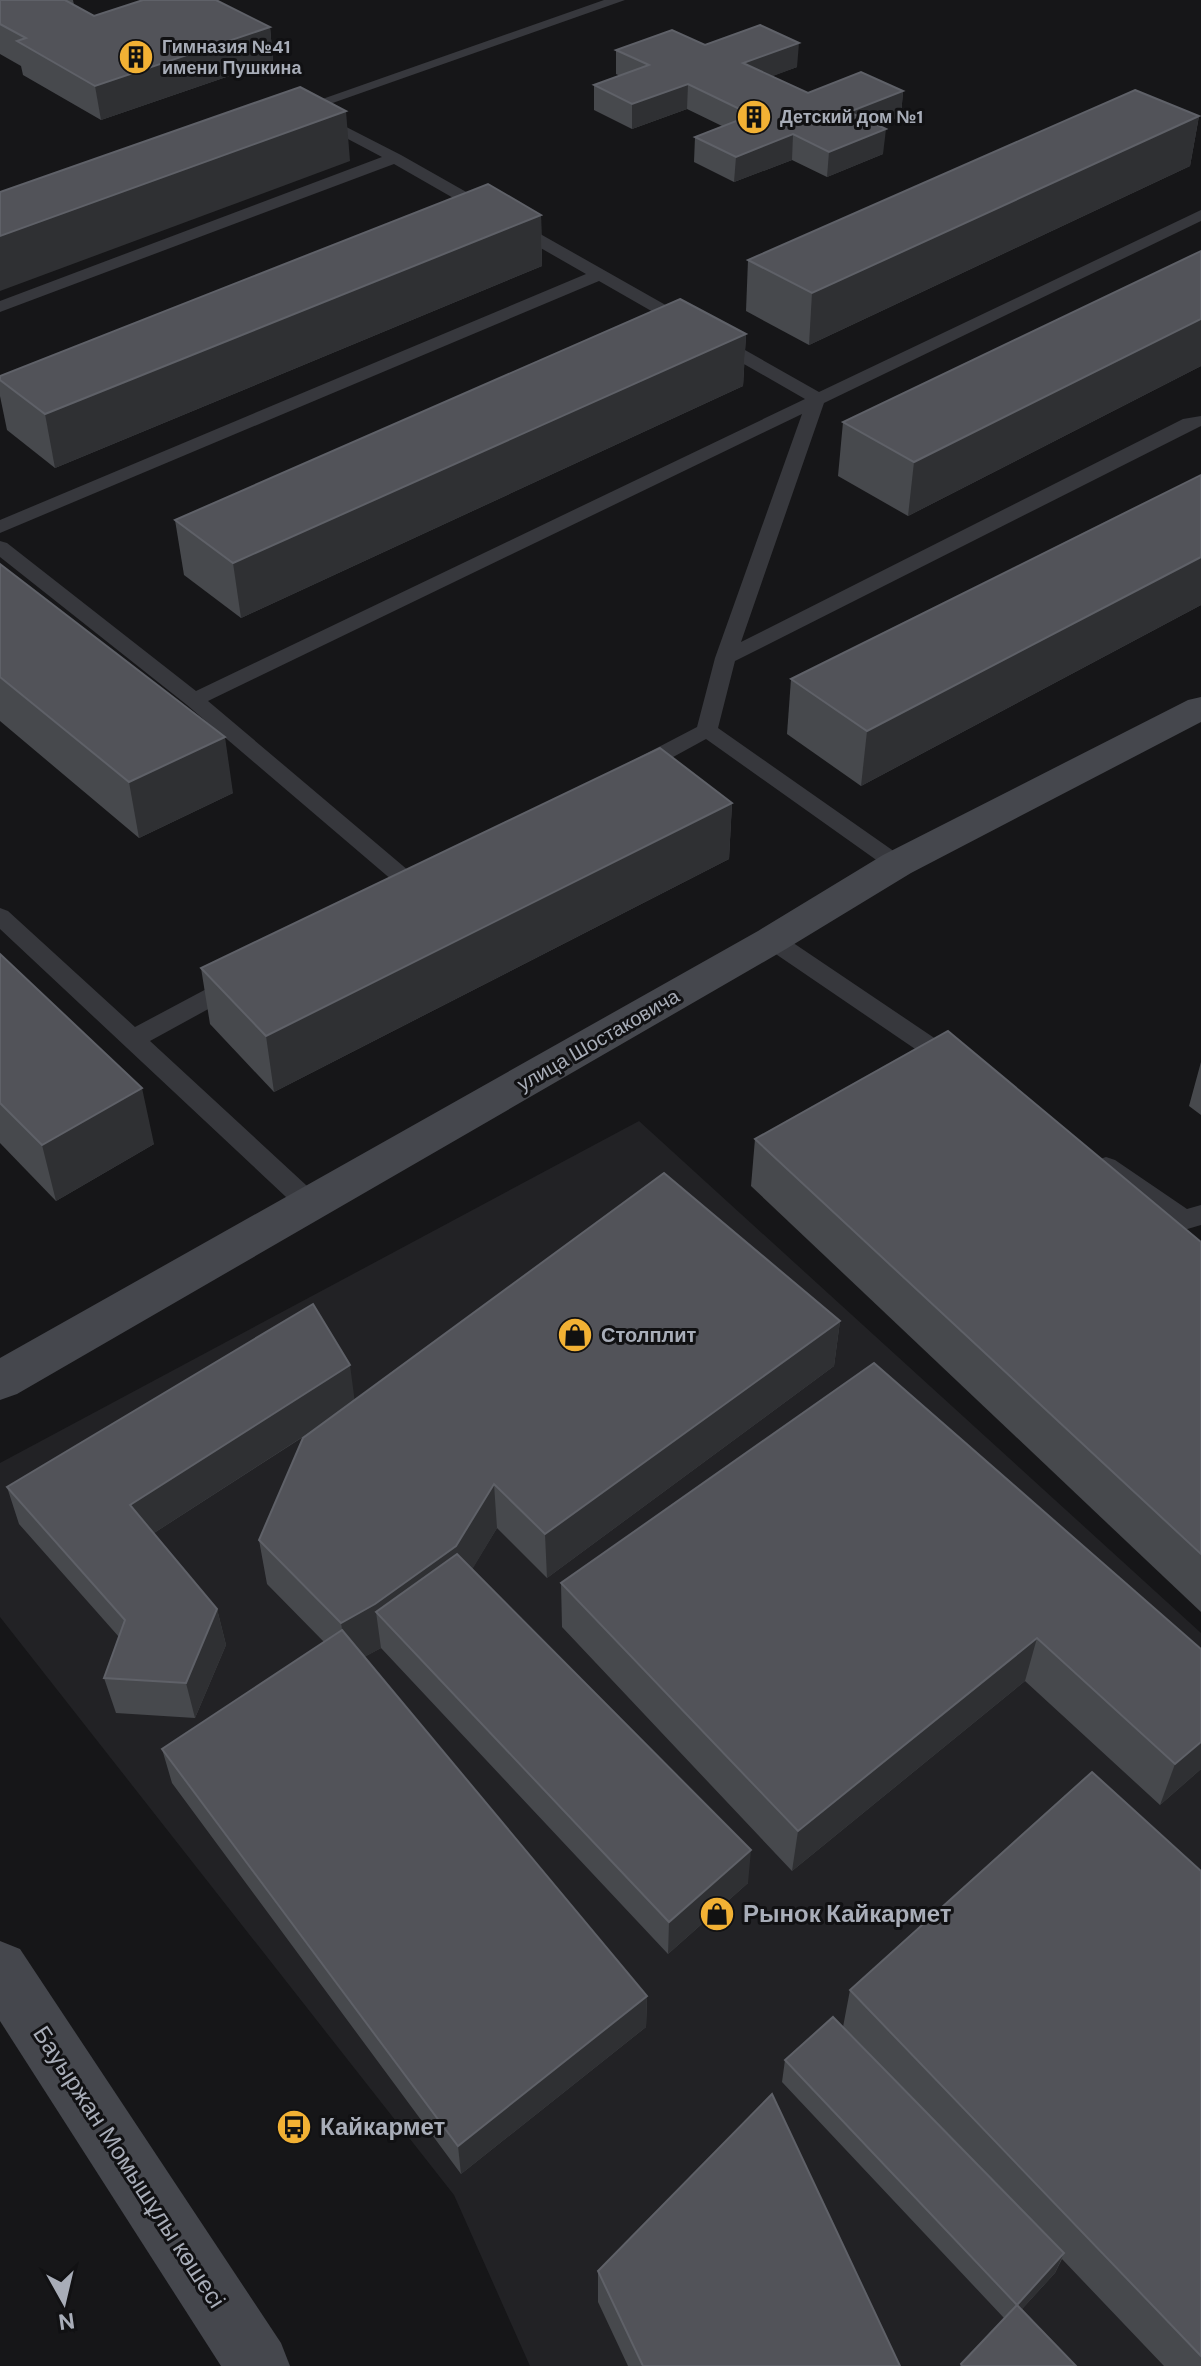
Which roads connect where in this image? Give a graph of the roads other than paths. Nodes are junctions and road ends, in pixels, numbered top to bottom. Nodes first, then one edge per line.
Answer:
1 (618, 0) edge
2 (395, 158) junction
3 (1199, 217) edge
4 (600, 274) junction
5 (0, 307) edge
6 (817, 398) junction
7 (1201, 421) edge
8 (0, 527) edge
9 (0, 547) edge
10 (725, 658) junction
11 (194, 700) junction
12 (1201, 708) edge
13 (707, 730) junction
14 (609, 783) edge
15 (897, 864) junction
16 (386, 903) edge
17 (0, 916) edge
18 (772, 940) junction
19 (259, 971) edge
20 (133, 1039) junction
21 (978, 1080) edge
22 (1081, 1150) edge
23 (310, 1204) junction
24 (1201, 1215) edge
25 (0, 1381) edge
26 (0, 1969) edge
27 (258, 2366) edge

1 - 2 lane
2 - 4 lane
2 - 5 lane
3 - 6 lane
4 - 6 lane
4 - 8 lane
6 - 10 lane
6 - 11 lane
7 - 10 lane
9 - 11 lane
10 - 13 lane
11 - 16 lane
12 - 15 street, улица Шостаковича
13 - 14 lane
13 - 15 lane
15 - 18 street, улица Шостаковича
17 - 20 lane
18 - 21 lane
18 - 23 street, улица Шостаковича
19 - 20 lane
20 - 23 lane
22 - 24 lane
23 - 25 street, улица Шостаковича
26 - 27 street, Бауыржан Момышұлы көшесі

